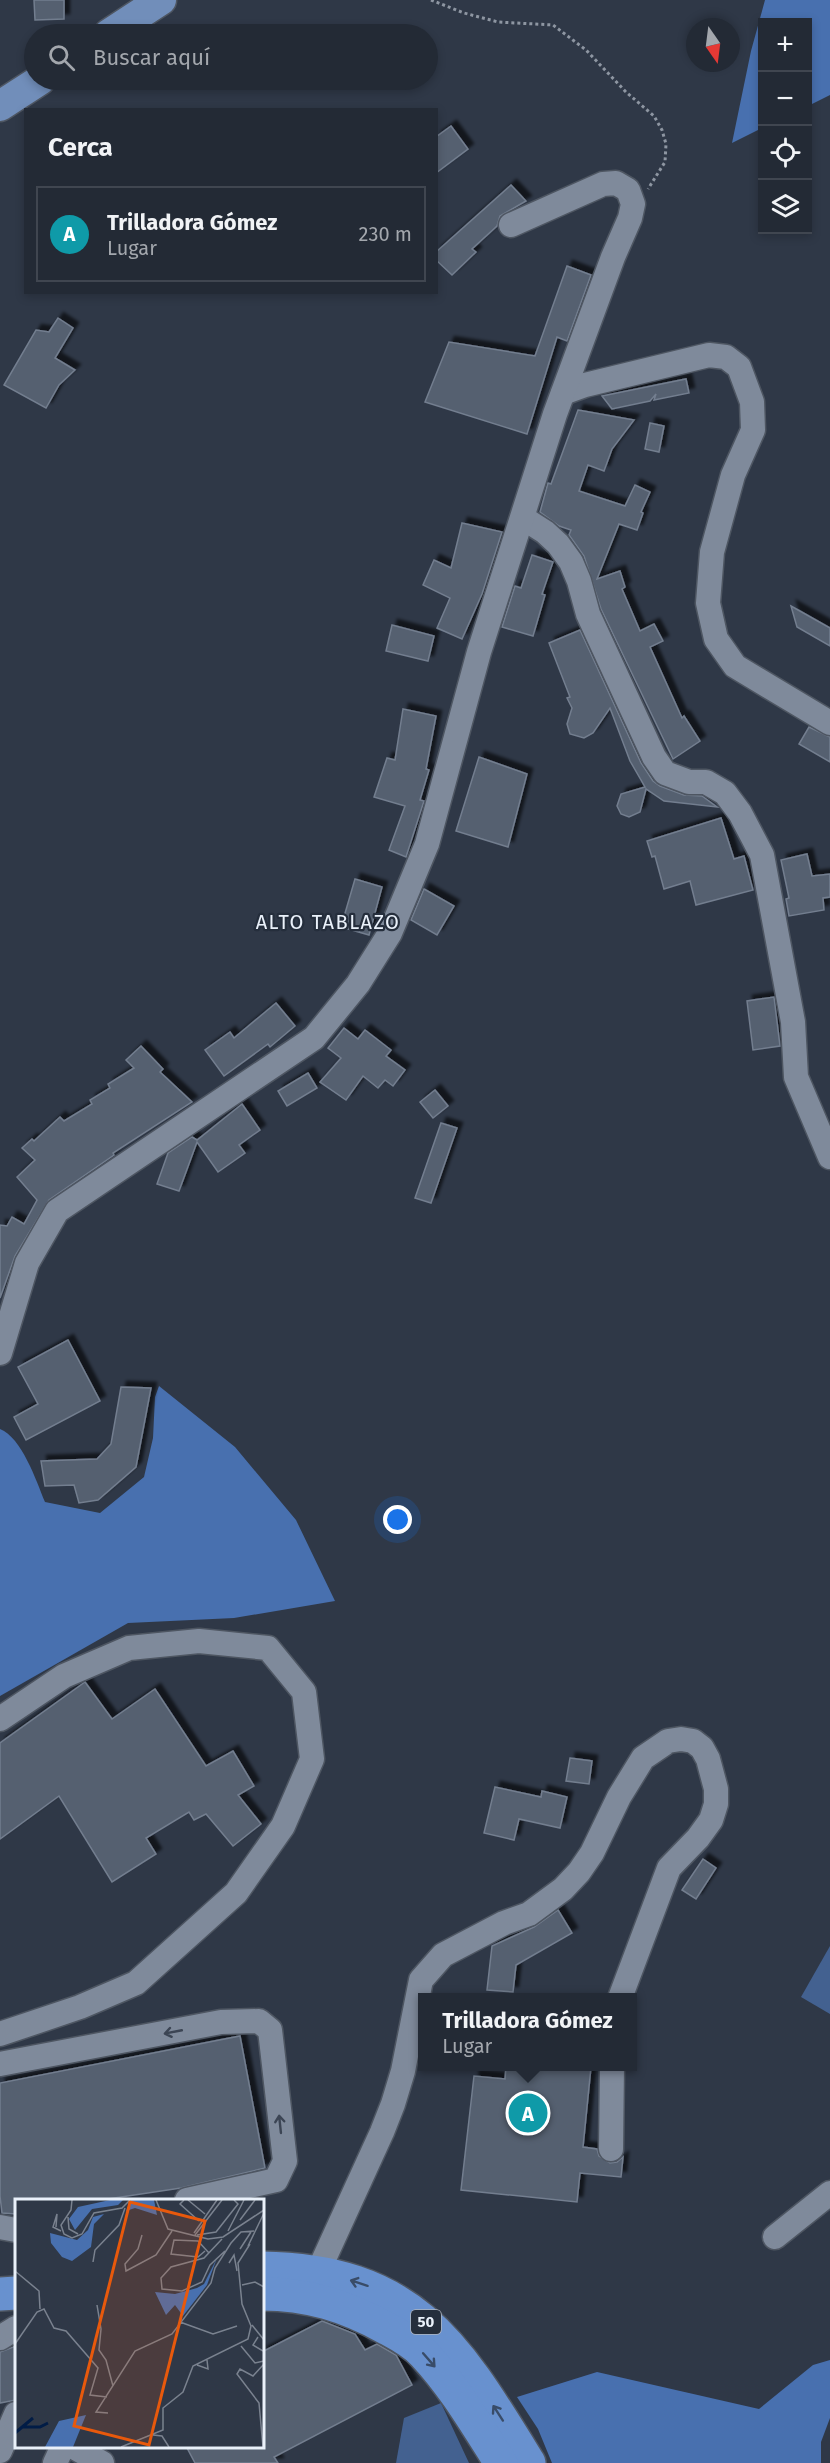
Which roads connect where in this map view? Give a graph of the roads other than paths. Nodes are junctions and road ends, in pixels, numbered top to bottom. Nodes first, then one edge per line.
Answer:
1 (161, 0) edge
2 (124, 24) edge
3 (25, 90) edge
4 (0, 106) edge
5 (511, 225) dead end
6 (562, 393) junction
7 (523, 518) junction
8 (830, 723) edge
9 (830, 1157) edge
10 (0, 1351) edge
11 (0, 1719) edge
12 (418, 1993) edge
13 (622, 1993) edge
14 (418, 1995) edge
15 (0, 2034) edge
16 (0, 2064) edge
17 (612, 2071) edge
18 (611, 2149) dead end
19 (830, 2193) edge
20 (191, 2199) edge
21 (0, 2227) edge
22 (15, 2230) edge
23 (775, 2237) dead end
24 (264, 2268) edge
25 (15, 2272) edge
26 (318, 2272) junction
27 (0, 2273) edge
28 (15, 2293) edge
29 (0, 2294) edge
30 (264, 2294) edge
31 (15, 2329) edge
32 (0, 2338) edge
33 (15, 2416) edge
34 (62, 2448) edge
35 (76, 2448) edge
36 (0, 2451) edge
37 (55, 2463) edge
38 (102, 2463) edge
39 (501, 2463) edge
40 (529, 2463) edge

1 - 2 main road
3 - 4 main road
5 - 6 street
6 - 7 street
6 - 8 street
7 - 9 street
7 - 10 street
11 - 15 street
12 - 13 street
14 - 26 street
20 -> 16 street
17 - 18 street
19 - 23 street
21 - 22 street
24 - 26 highway, 50
25 - 27 highway
40 -> 26 highway, 50
28 - 29 highway
30 -> 39 highway, 50
31 - 32 street
33 - 36 street
34 - 37 street
35 - 38 street

